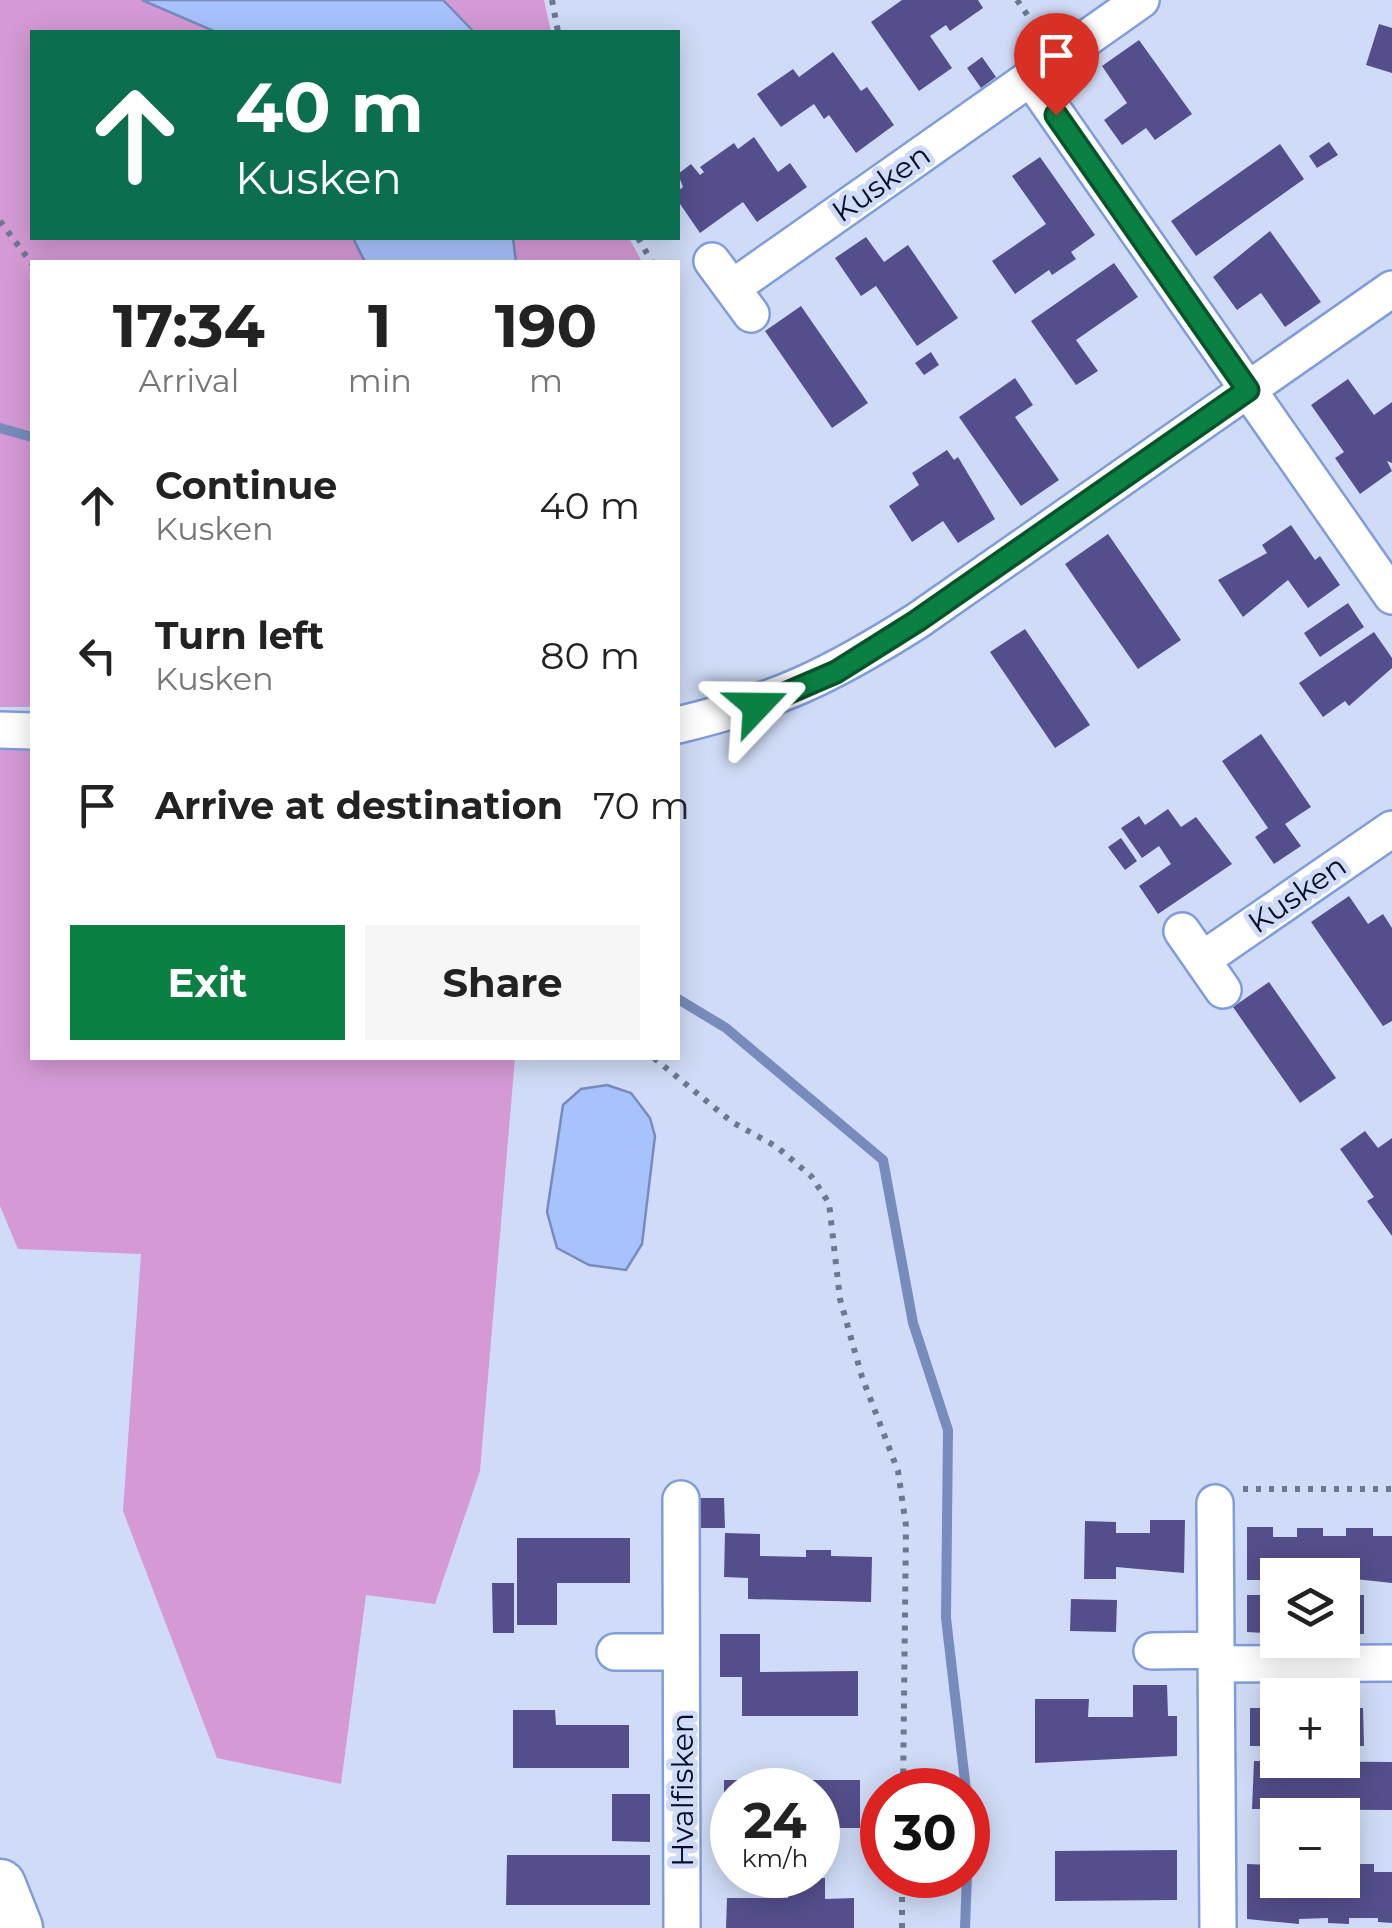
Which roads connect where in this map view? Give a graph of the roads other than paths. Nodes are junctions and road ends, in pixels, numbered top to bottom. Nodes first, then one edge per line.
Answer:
1 (1141, 0) edge
2 (1030, 77) junction
3 (732, 288) dead end
4 (1392, 290) edge
5 (1248, 390) junction
6 (1392, 596) edge
7 (680, 725) edge
8 (0, 730) edge
9 (30, 730) edge
10 (1392, 828) edge
11 (1223, 990) dead end
12 (681, 1499) dead end
13 (1215, 1503) road end
14 (1152, 1651) dead end
15 (615, 1652) dead end
16 (681, 1652) junction
17 (1216, 1657) junction
18 (1392, 1663) edge
19 (0, 1885) edge
20 (17, 1928) edge
21 (682, 1928) edge
22 (1218, 1928) edge

1 - 2 street, Kusken
2 - 3 street, Kusken
2 - 5 street
4 - 5 street
5 - 6 street
5 - 7 street
8 - 9 street
10 - 11 street, Kusken
12 - 16 street, Hvalfisken
13 - 17 street
14 - 17 street
15 - 16 street
16 - 21 street, Hvalfisken
17 - 18 street
17 - 22 street
19 - 20 street

